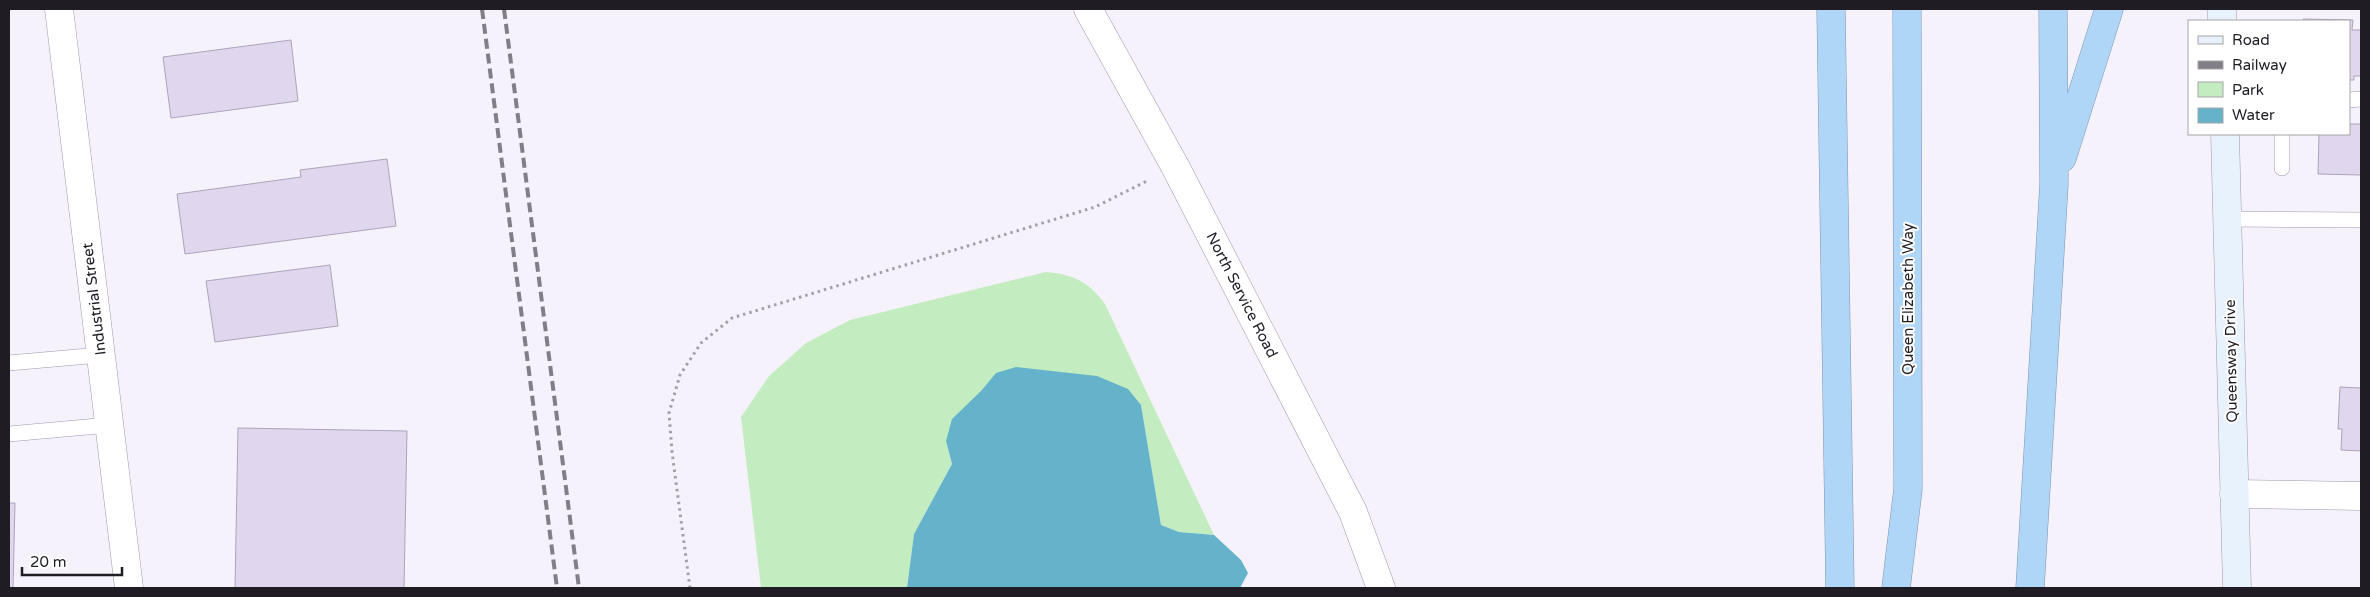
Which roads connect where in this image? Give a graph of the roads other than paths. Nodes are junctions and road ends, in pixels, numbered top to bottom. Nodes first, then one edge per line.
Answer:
1 (59, 9) edge
2 (1088, 9) edge
3 (1831, 9) edge
4 (1907, 9) edge
5 (2053, 9) edge
6 (2110, 9) edge
7 (2225, 135) edge
8 (2282, 135) edge
9 (2282, 168) dead end
10 (2054, 184) junction
11 (2227, 219) junction
12 (2361, 220) edge
13 (100, 355) junction
14 (9, 362) edge
15 (110, 425) junction
16 (9, 434) edge
17 (2234, 494) junction
18 (2361, 496) edge
19 (129, 588) edge
20 (1381, 588) edge
21 (1840, 588) edge
22 (1896, 588) edge
23 (2030, 588) edge
24 (2237, 588) edge

1 - 13 street, Industrial Street
2 - 20 street, North Service Road
3 - 21 highway
4 - 22 highway, Queen Elizabeth Way
5 - 10 highway
6 - 10 highway
7 - 11 main road, Queensway Drive
8 - 9 lane
10 - 23 highway
11 - 12 lane
11 - 17 main road, Queensway Drive
13 - 14 lane
13 - 15 street, Industrial Street
15 - 16 lane
15 - 19 street, Industrial Street
17 - 18 street
17 - 24 main road, Queensway Drive

